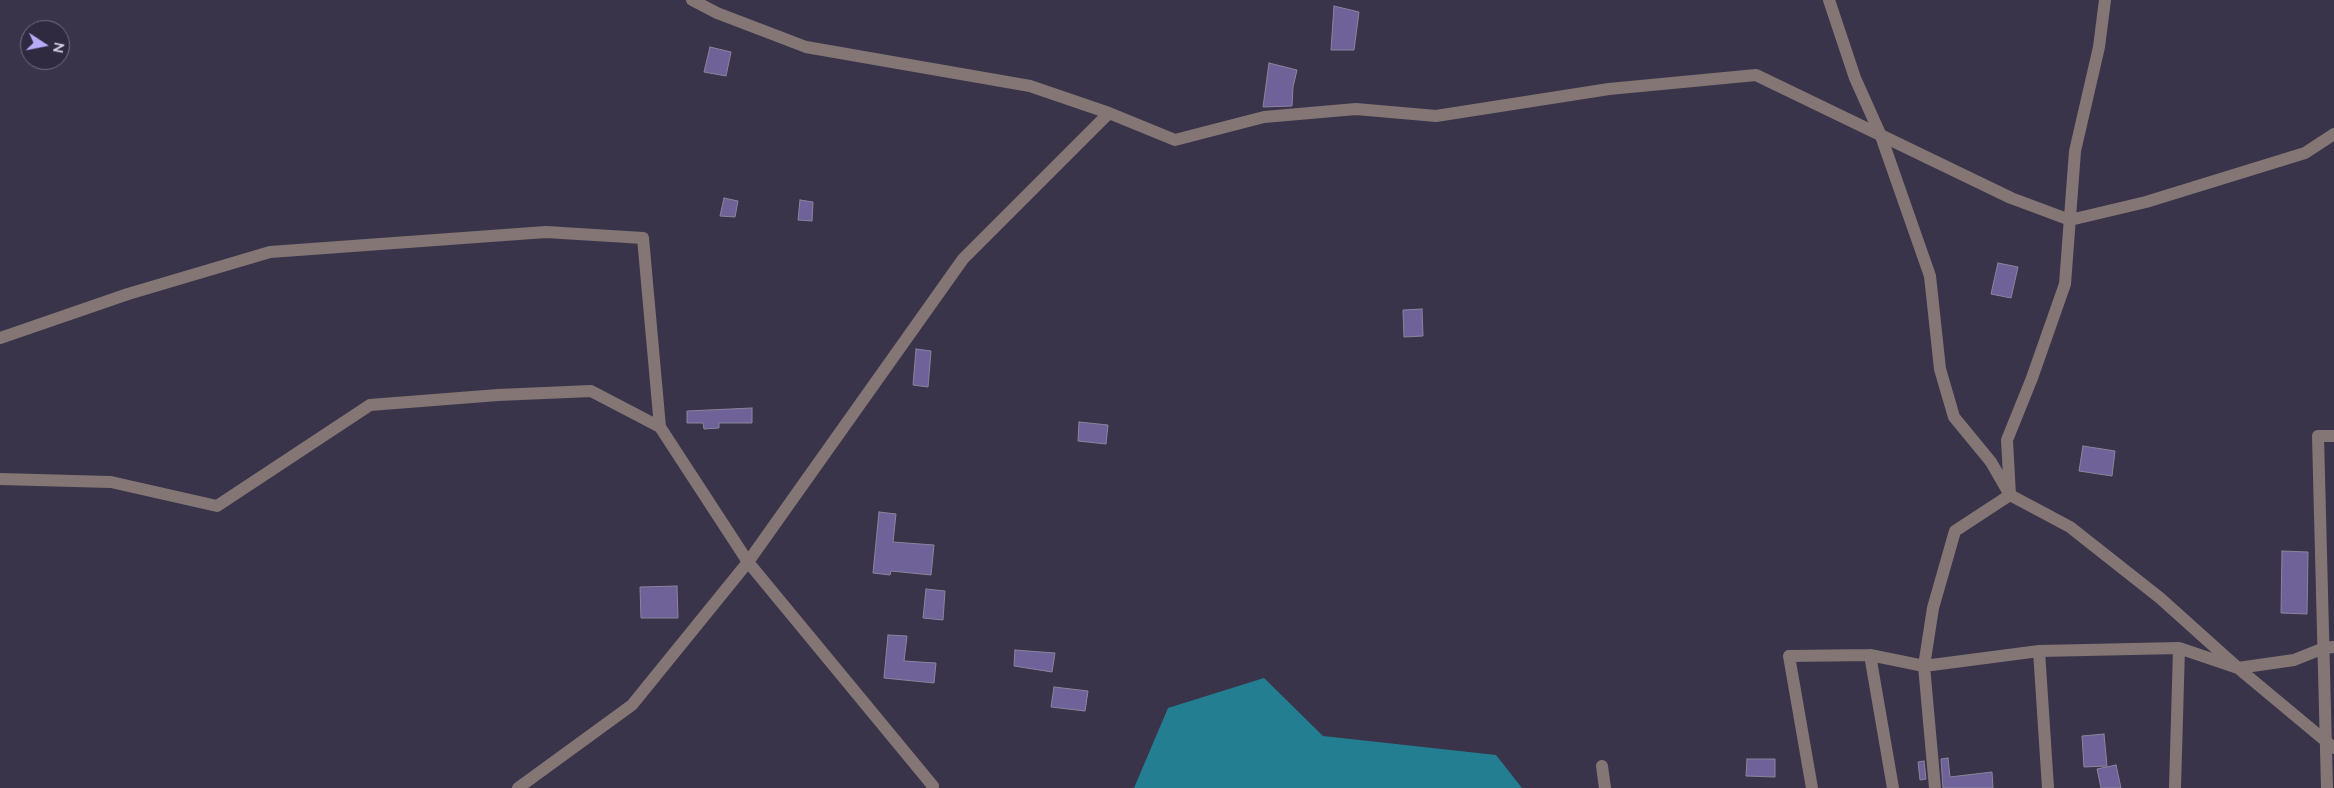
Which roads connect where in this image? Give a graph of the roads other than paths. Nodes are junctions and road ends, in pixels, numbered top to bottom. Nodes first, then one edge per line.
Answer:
1 (692, 0) edge
2 (1829, 0) edge
3 (2105, 0) edge
4 (1109, 113) junction
5 (2334, 134) edge
6 (1881, 136) junction
7 (2070, 220) junction
8 (0, 338) edge
9 (660, 427) junction
10 (2334, 436) edge
11 (0, 479) edge
12 (2010, 496) junction
13 (748, 562) junction
14 (2180, 648) junction
15 (2329, 648) edge
16 (2039, 651) junction
17 (1870, 655) junction
18 (1924, 666) junction
19 (2238, 668) junction
20 (2330, 745) edge
21 (1602, 766) dead end
22 (518, 788) edge
23 (932, 788) edge
24 (1605, 788) edge
25 (1812, 788) edge
26 (1893, 788) edge
27 (1935, 788) edge
28 (2048, 788) edge
29 (2175, 788) edge
30 (2327, 788) edge

1 - 4 street
2 - 6 street
3 - 7 street
4 - 6 street
4 - 13 street
5 - 7 street
6 - 7 street
6 - 12 street
7 - 12 street
8 - 9 street
9 - 11 street
9 - 13 street
10 - 15 street
12 - 18 street
12 - 19 street
13 - 22 street
13 - 23 street
14 - 16 street
14 - 19 street
14 - 29 street
15 - 19 street
15 - 20 street
16 - 18 street
16 - 28 street
17 - 18 street
17 - 25 street
17 - 26 street
18 - 27 street
19 - 20 street
20 - 30 street
21 - 24 street

